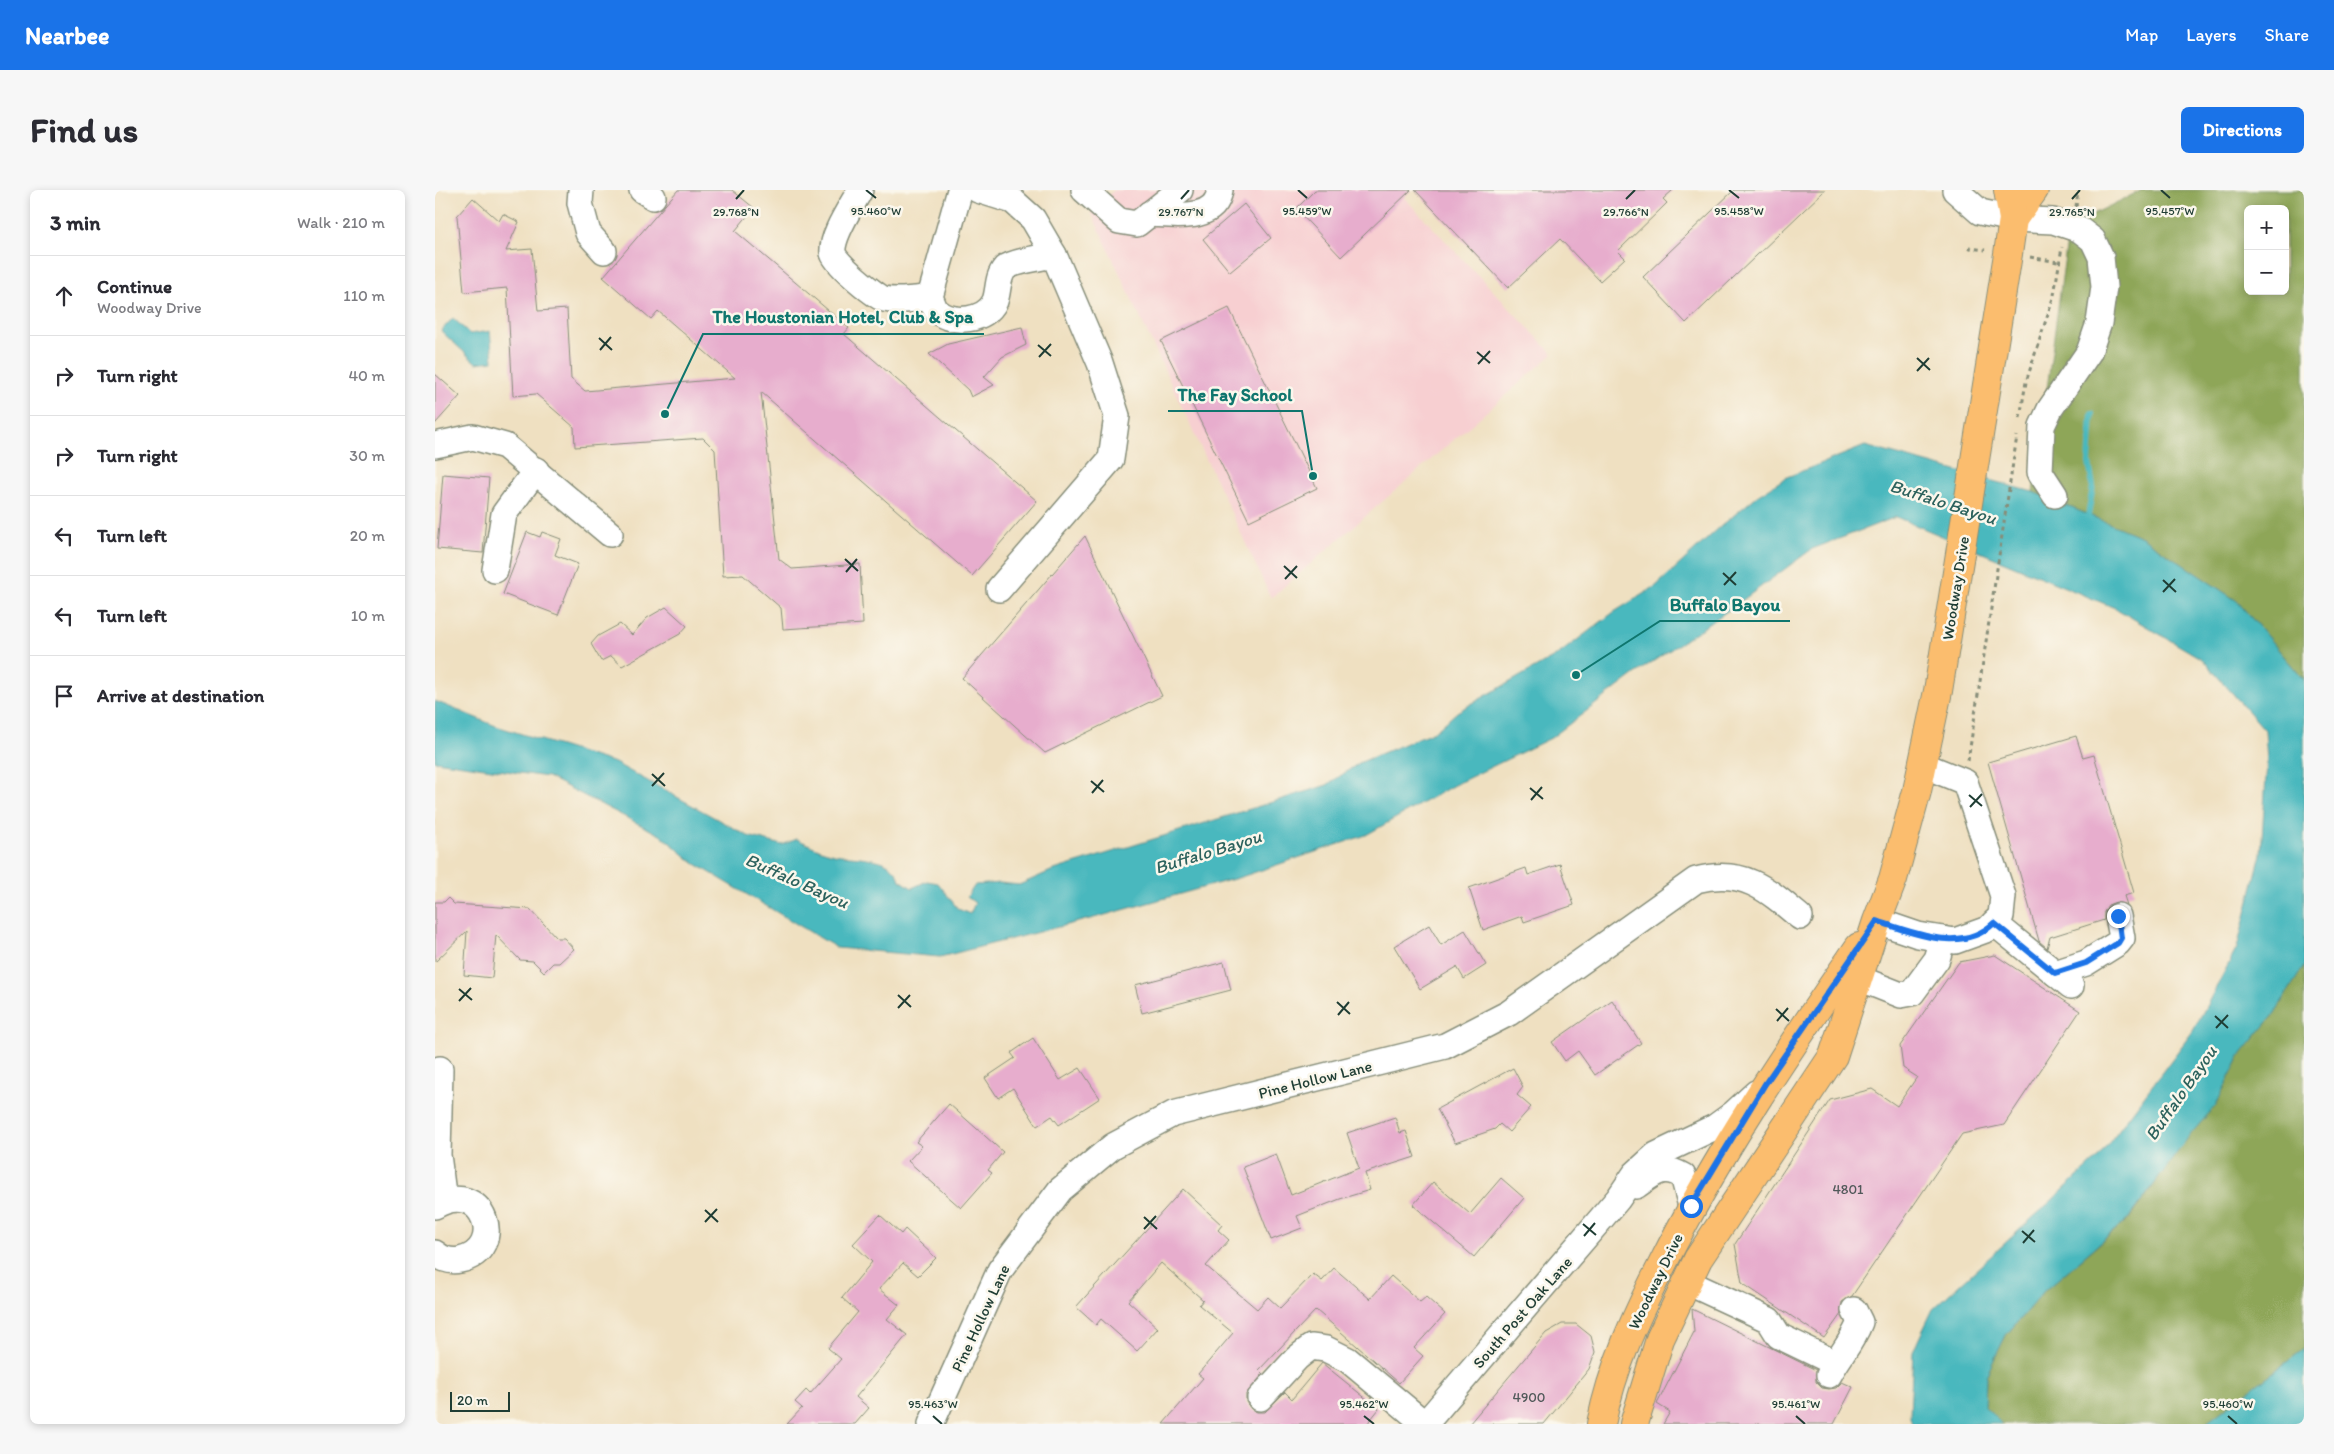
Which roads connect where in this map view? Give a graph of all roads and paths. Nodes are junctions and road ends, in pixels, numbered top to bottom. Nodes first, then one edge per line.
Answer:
1 (581, 190) edge
2 (861, 190) edge
3 (959, 190) edge
4 (978, 190) edge
5 (1180, 190) edge
6 (1220, 190) edge
7 (1955, 190) edge
8 (2008, 190) edge
9 (2034, 190) edge
10 (2078, 190) edge
11 (1090, 193) edge
12 (1149, 214) junction
13 (2013, 219) junction
14 (2074, 228) junction
15 (604, 251) dead end
16 (1054, 254) junction
17 (2040, 259) dead end
18 (2058, 262) junction
19 (930, 297) junction
20 (2020, 422) dead end
21 (2018, 431) dead end
22 (435, 444) edge
23 (536, 470) junction
24 (2055, 495) dead end
25 (610, 534) dead end
26 (495, 570) dead end
27 (999, 589) dead end
28 (1923, 765) junction
29 (1965, 782) junction
30 (2118, 916) dead end
31 (1800, 917) dead end
32 (1877, 921) junction
33 (1994, 923) junction
34 (1943, 939) junction
35 (1858, 978) junction
36 (440, 1070) dead end
37 (1765, 1084) junction
38 (1618, 1199) junction
39 (439, 1204) edge
40 (1691, 1206) junction
41 (436, 1256) edge
42 (1660, 1269) junction
43 (1687, 1282) junction
44 (1854, 1310) dead end
45 (1260, 1398) dead end
46 (931, 1424) edge
47 (1425, 1424) edge
48 (1601, 1424) edge
49 (1635, 1424) edge

1 - 15 street
2 - 19 street
3 - 19 street
4 - 16 street
5 - 12 street
6 - 12 street
7 - 13 street
8 - 13 main road, Woodway Drive
9 - 13 main road, Woodway Drive
10 - 14 path
11 - 12 street
13 - 14 street
13 - 28 main road, Woodway Drive
14 - 18 path
14 - 24 street
16 - 19 street
16 - 27 street
17 - 18 path
18 - 20 path
21 - 29 path
22 - 23 street
23 - 25 street
23 - 26 street
28 - 29 street
28 - 32 main road, Woodway Drive
29 - 33 street
30 - 33 street
31 - 46 street, Pine Hollow Lane
32 - 34 street
32 - 35 main road, Woodway Drive
32 - 37 main road, Woodway Drive
33 - 34 street
34 - 35 street
35 - 43 main road, Woodway Drive
36 - 39 street
37 - 38 street, South Post Oak Lane
37 - 40 main road, Woodway Drive
38 - 40 street, South Post Oak Lane
38 - 47 street, South Post Oak Lane
39 - 41 street
40 - 42 main road, Woodway Drive
42 - 43 main road
42 - 48 main road, Woodway Drive
43 - 44 street
43 - 49 main road, Woodway Drive
45 - 47 street

